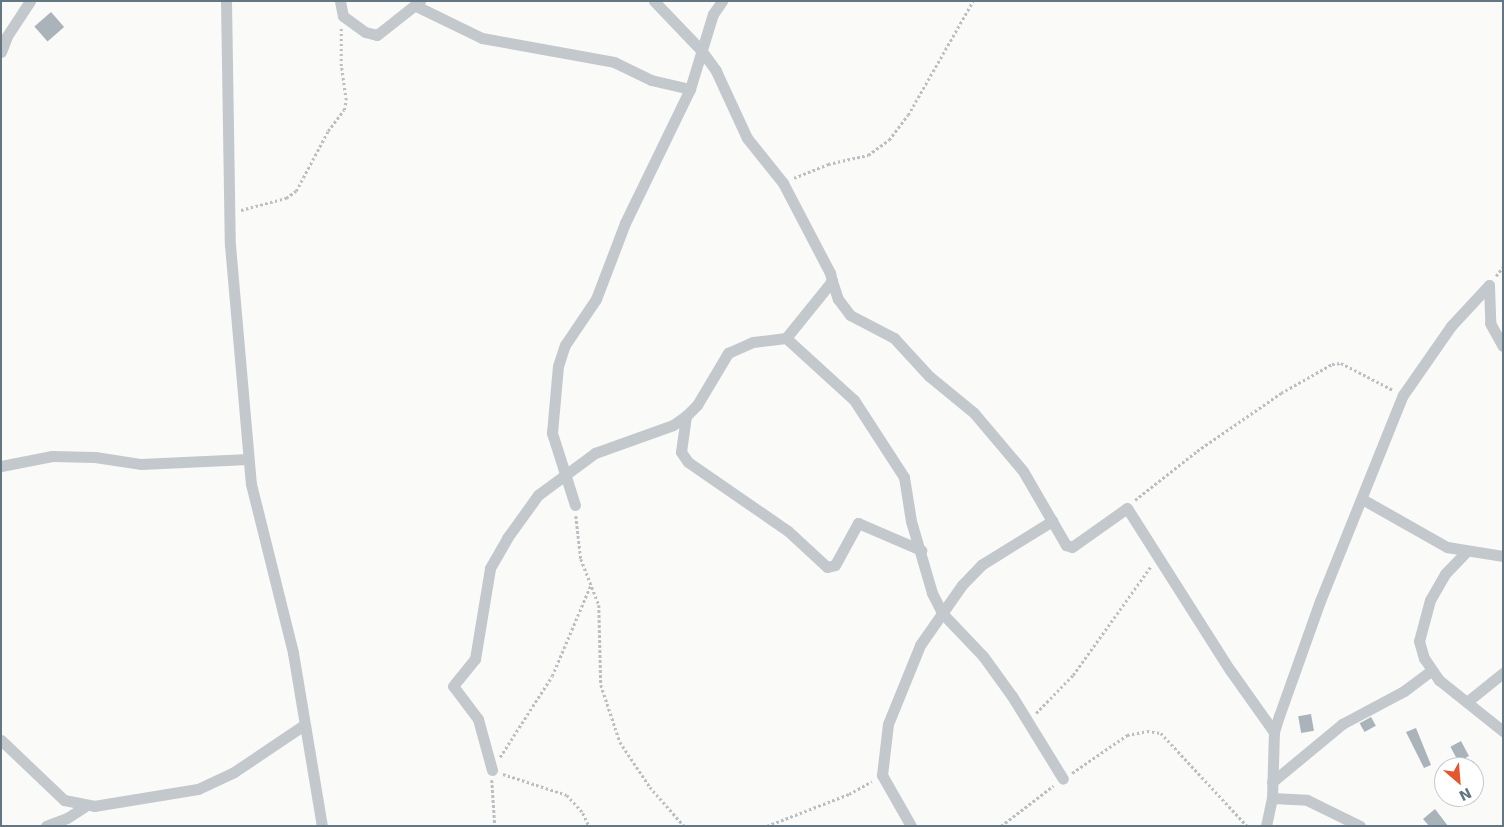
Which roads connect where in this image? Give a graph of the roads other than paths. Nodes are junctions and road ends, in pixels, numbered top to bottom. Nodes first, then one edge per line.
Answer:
1 (30, 1) edge
2 (226, 1) edge
3 (340, 1) edge
4 (654, 1) edge
5 (722, 1) edge
6 (418, 4) edge
7 (701, 50) junction
8 (1, 52) edge
9 (690, 89) junction
10 (832, 281) junction
11 (786, 338) junction
12 (1503, 346) edge
13 (686, 416) junction
14 (248, 459) junction
15 (1, 466) edge
16 (565, 475) junction
17 (1362, 499) junction
18 (575, 505) road end
19 (1052, 521) junction
20 (921, 550) junction
21 (1466, 552) junction
22 (1503, 556) edge
23 (942, 613) junction
24 (1431, 671) junction
25 (1503, 673) edge
26 (1468, 701) junction
27 (304, 725) junction
28 (1503, 731) edge
29 (1274, 732) junction
30 (1, 740) edge
31 (492, 770) road end
32 (1063, 779) road end
33 (1272, 782) junction
34 (1272, 798) junction
35 (84, 807) junction
36 (46, 826) edge
37 (322, 826) edge
38 (910, 826) edge
39 (1266, 826) edge
40 (1360, 826) edge

1 - 8 street
2 - 14 street
3 - 6 street
4 - 7 street
5 - 7 street
6 - 9 street
7 - 9 street
7 - 10 street
9 - 16 street
10 - 11 street
10 - 19 street
11 - 13 street
11 - 20 street
12 - 17 street
13 - 16 street
13 - 20 street
14 - 15 street
14 - 27 street
16 - 18 street
16 - 31 street
17 - 21 street
17 - 29 street
19 - 23 street
19 - 29 street
20 - 23 street
21 - 22 street
21 - 24 street
23 - 32 street
23 - 38 street
24 - 26 street
24 - 33 street
25 - 26 street
26 - 28 street
27 - 35 street
27 - 37 street
29 - 33 street
30 - 35 street
33 - 34 street
34 - 39 street
34 - 40 street
35 - 36 street

